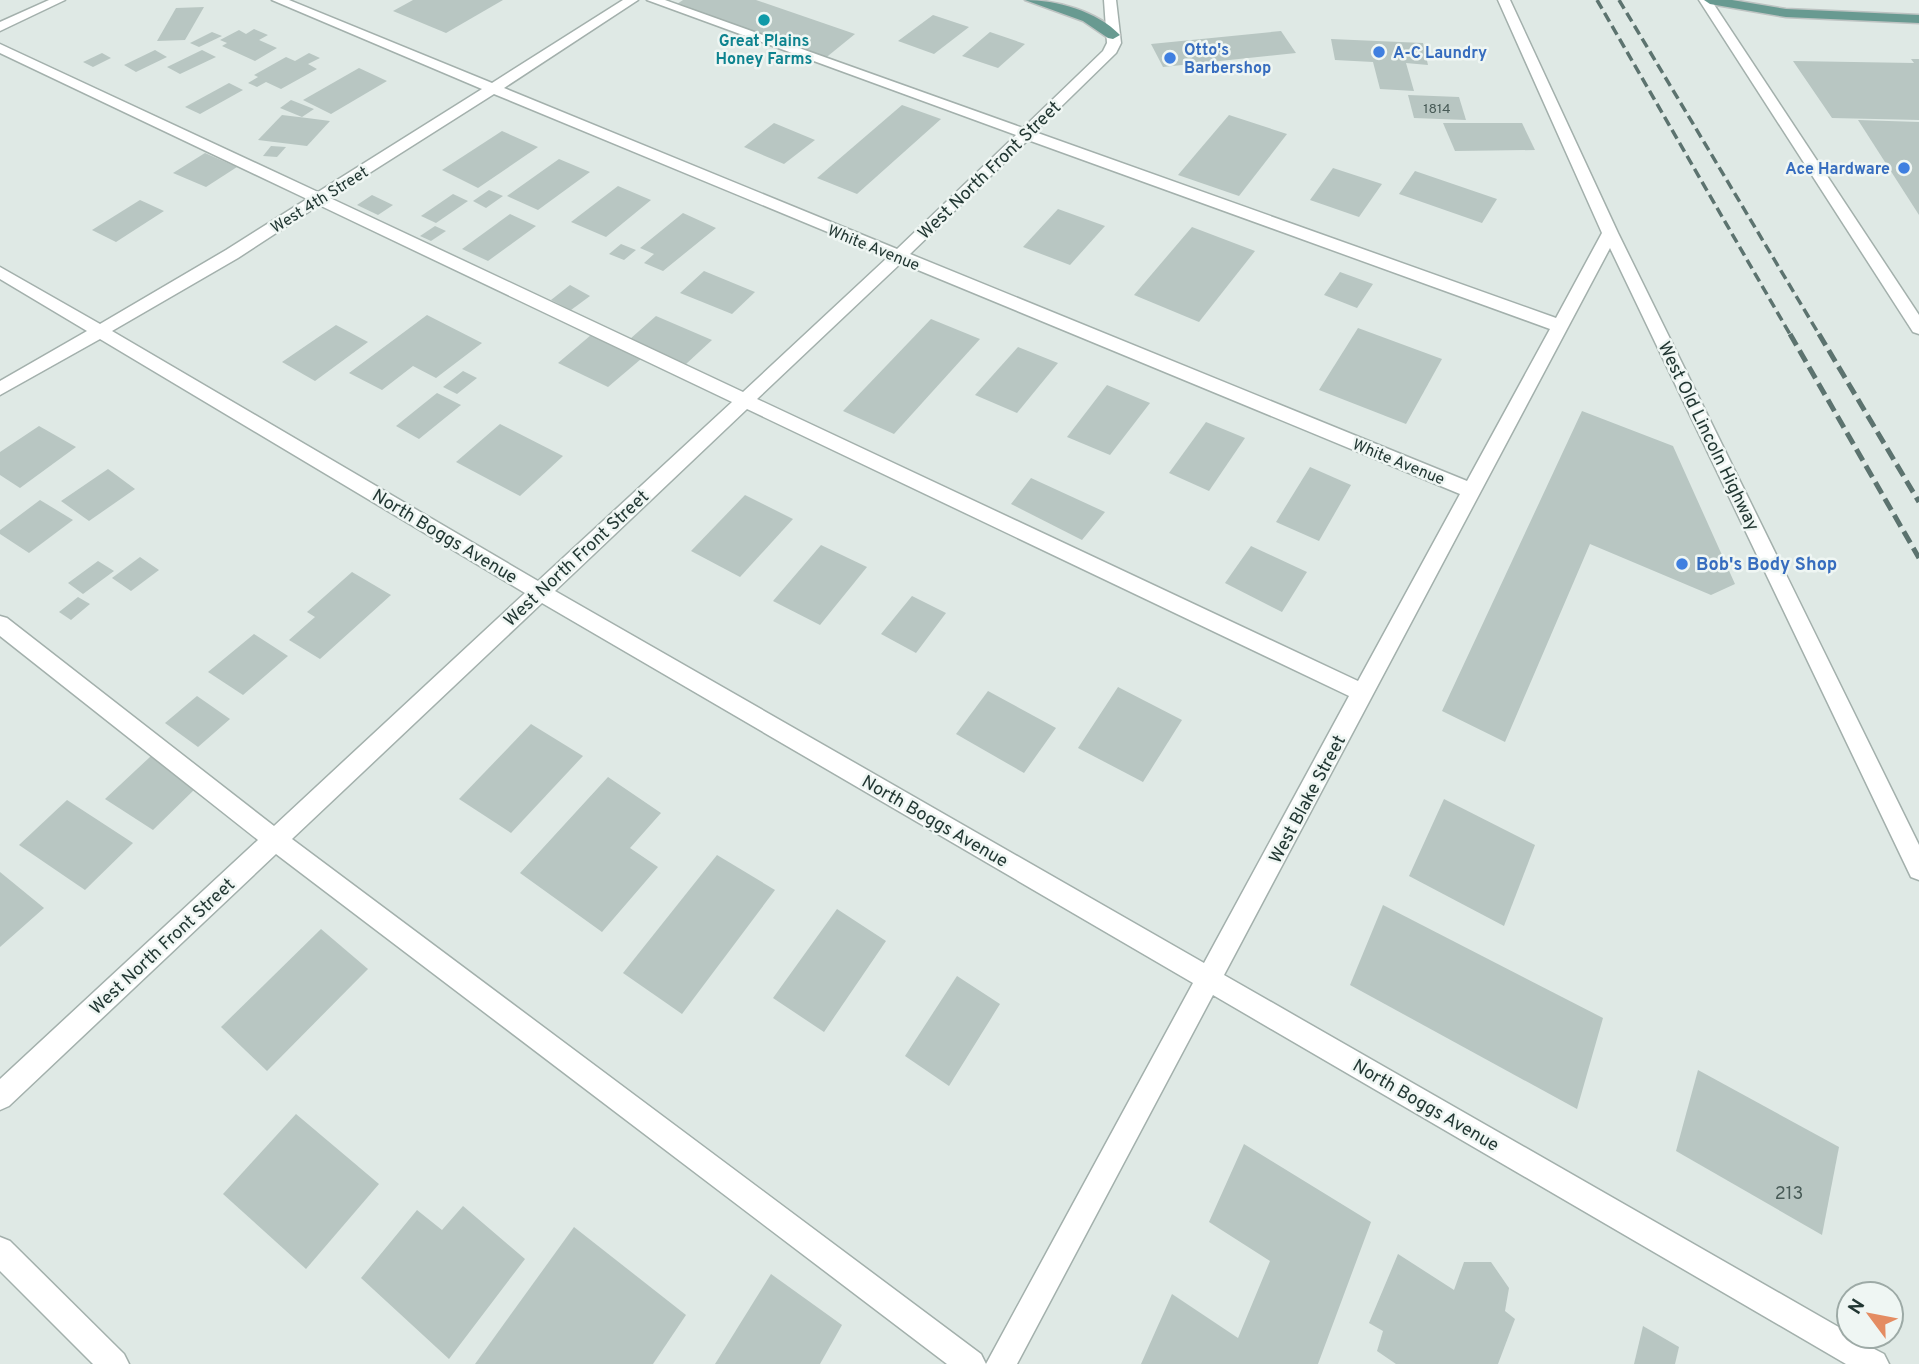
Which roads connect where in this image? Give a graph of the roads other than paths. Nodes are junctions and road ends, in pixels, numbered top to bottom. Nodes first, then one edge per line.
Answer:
1 (59, 0) edge
2 (278, 0) edge
3 (632, 0) edge
4 (653, 0) edge
5 (1031, 0) edge
6 (1110, 0) edge
7 (1504, 0) edge
8 (1708, 0) edge
9 (1919, 19) edge
10 (0, 27) edge
11 (1114, 35) junction
12 (0, 48) edge
13 (492, 90) junction
14 (1025, 135) junction
15 (321, 198) junction
16 (1610, 233) junction
17 (898, 257) junction
18 (0, 272) edge
19 (1560, 326) junction
20 (1919, 328) edge
21 (102, 330) junction
22 (0, 389) edge
23 (746, 400) junction
24 (1472, 491) junction
25 (540, 592) junction
26 (0, 624) edge
27 (1363, 693) junction
28 (275, 840) junction
29 (1919, 869) edge
30 (1209, 979) junction
31 (0, 1097) edge
32 (0, 1251) edge
33 (114, 1364) edge
34 (971, 1364) edge
35 (1001, 1364) edge
36 (1874, 1364) edge

1 - 10 street
2 - 13 street, White Avenue
3 - 13 street, West 4th Street
4 - 14 street
5 - 11 main road
6 - 11 street
7 - 16 street, West Old Lincoln Highway
8 - 9 main road
8 - 20 street
11 - 14 street, West North Front Street
12 - 15 street
13 - 15 street, West 4th Street
13 - 17 street, White Avenue
14 - 17 street, West North Front Street
14 - 19 street
15 - 21 street, West 4th Street
15 - 23 street
16 - 19 street, West Blake Street
16 - 29 street, West Old Lincoln Highway
17 - 23 street, West North Front Street
17 - 24 street, White Avenue
18 - 21 street, North Boggs Avenue
19 - 24 street, West Blake Street
21 - 22 street, West 4th Street
21 - 25 street, North Boggs Avenue
23 - 25 street, West North Front Street
23 - 27 street
24 - 27 street, West Blake Street
25 - 28 street, West North Front Street
25 - 30 street, North Boggs Avenue
26 - 28 street
27 - 30 street, West Blake Street
28 - 31 street, West North Front Street
28 - 34 street
30 - 35 street, West Blake Street
30 - 36 street, North Boggs Avenue
32 - 33 street

